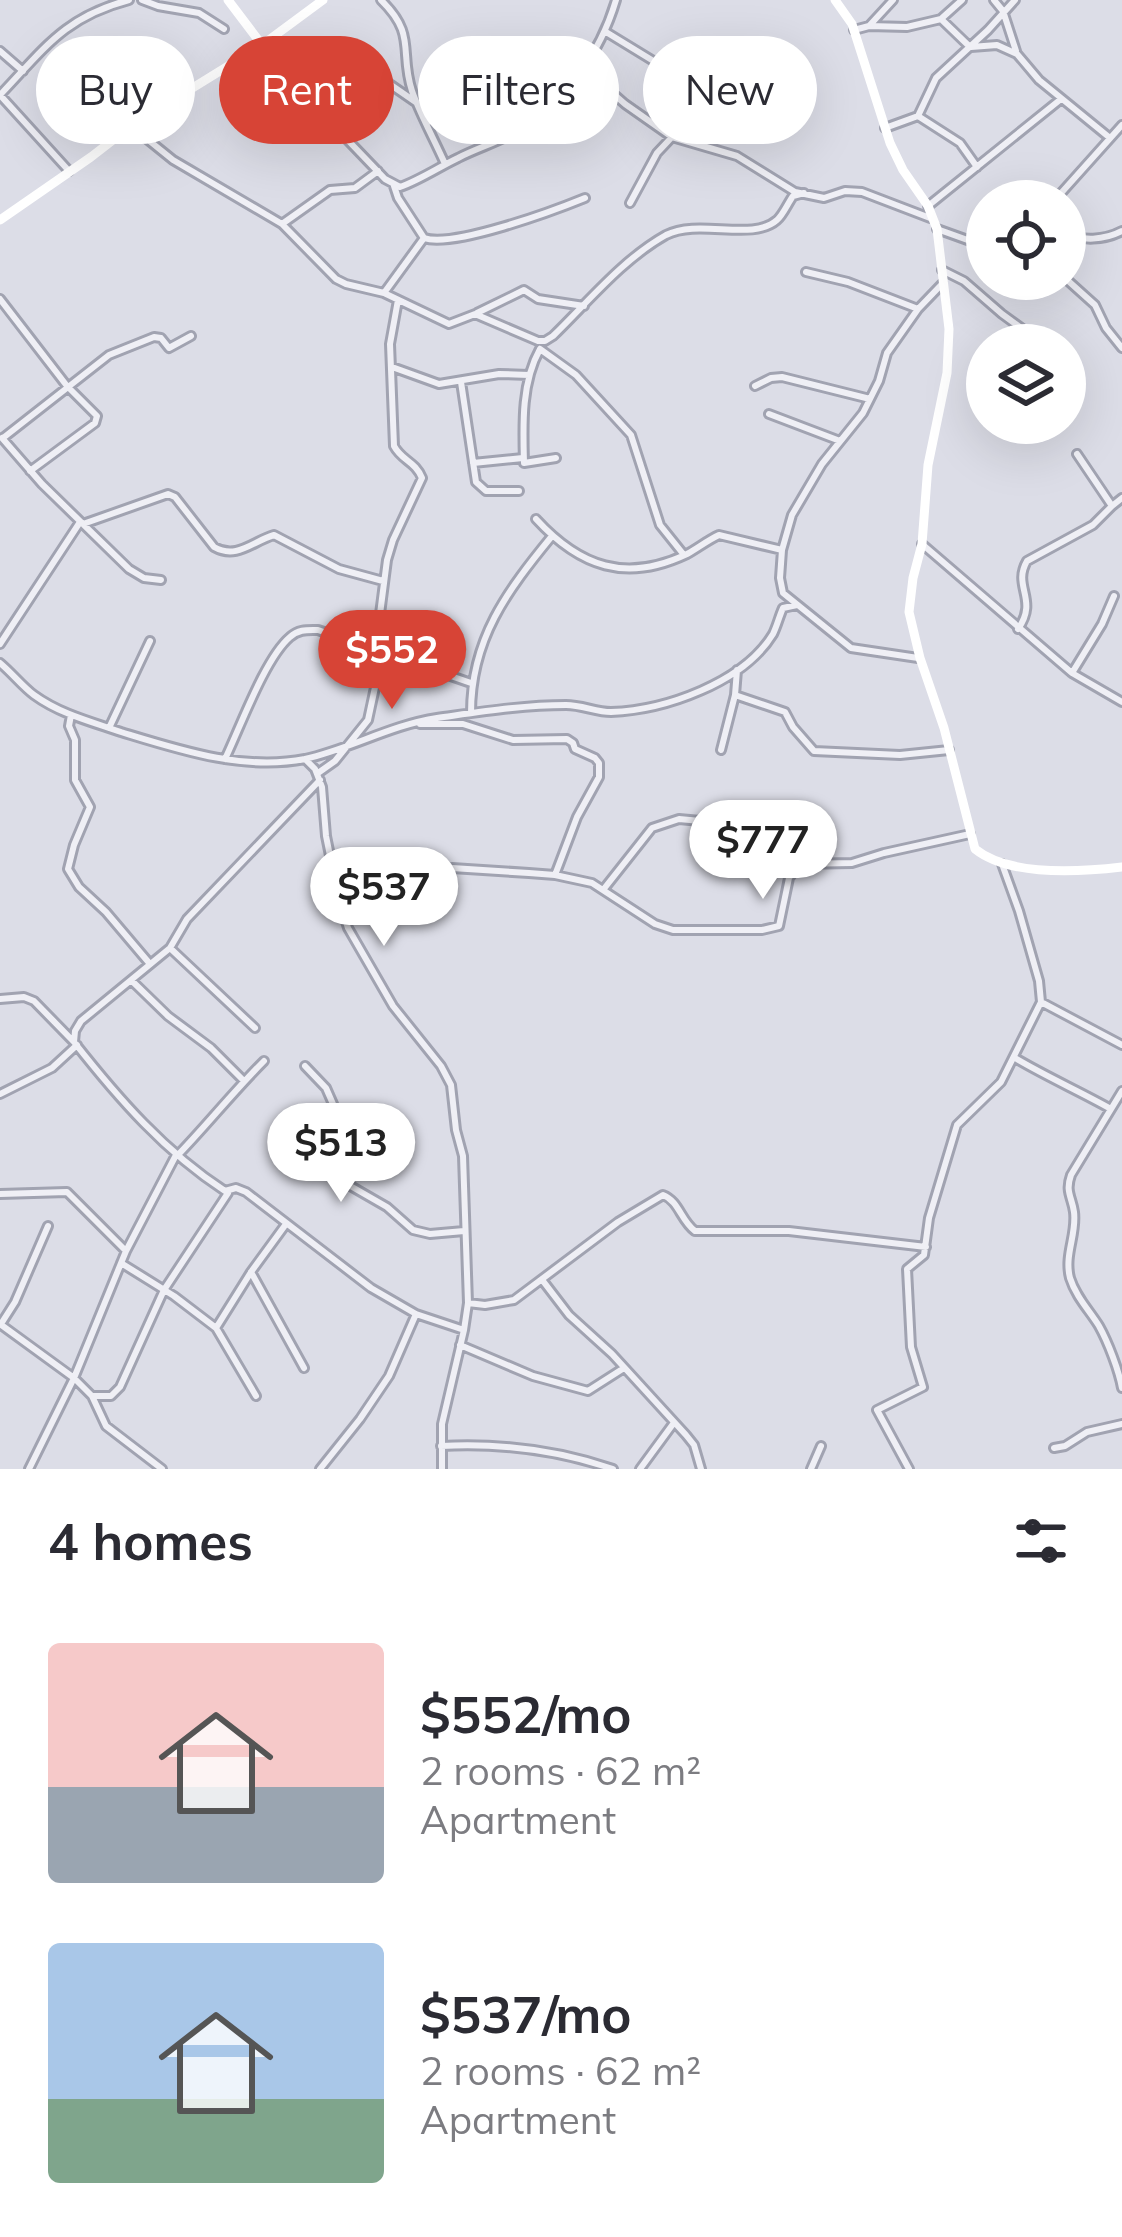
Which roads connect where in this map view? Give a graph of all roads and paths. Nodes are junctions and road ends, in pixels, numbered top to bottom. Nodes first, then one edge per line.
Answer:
1 (129, 0) edge
2 (142, 0) edge
3 (228, 0) edge
4 (323, 0) edge
5 (381, 0) edge
6 (616, 0) edge
7 (835, 0) edge
8 (893, 0) edge
9 (962, 0) edge
10 (994, 0) edge
11 (1015, 0) edge
12 (1003, 11) junction
13 (941, 19) junction
14 (868, 26) junction
15 (224, 29) dead end
16 (854, 30) junction
17 (606, 32) junction
18 (255, 36) edge
19 (274, 36) edge
20 (604, 36) edge
21 (968, 47) junction
22 (0, 51) edge
23 (1017, 54) junction
24 (643, 56) edge
25 (23, 71) junction
26 (394, 87) edge
27 (1062, 98) junction
28 (418, 104) joint
29 (918, 116) junction
30 (1122, 124) edge
31 (885, 128) junction
32 (1110, 138) junction
33 (107, 144) edge
34 (153, 144) edge
35 (352, 144) edge
36 (437, 144) edge
37 (490, 144) edge
38 (665, 144) edge
39 (696, 144) edge
40 (445, 164) junction
41 (977, 166) junction
42 (378, 171) junction
43 (70, 172) junction
44 (1073, 180) edge
45 (394, 186) junction
46 (803, 193) junction
47 (585, 198) dead end
48 (630, 203) dead end
49 (928, 206) junction
50 (0, 220) edge
51 (282, 224) junction
52 (935, 224) junction
53 (1122, 231) edge
54 (424, 238) junction
55 (966, 238) edge
56 (1086, 238) edge
57 (806, 272) dead end
58 (943, 276) junction
59 (384, 293) junction
60 (1086, 297) edge
61 (0, 299) edge
62 (398, 300) junction
63 (584, 306) junction
64 (918, 309) junction
65 (475, 314) junction
66 (1015, 324) edge
67 (191, 336) dead end
68 (543, 345) junction
69 (1122, 348) edge
70 (392, 367) junction
71 (529, 375) junction
72 (461, 382) junction
73 (67, 386) junction
74 (755, 386) dead end
75 (869, 399) junction
76 (769, 414) dead end
77 (1, 437) edge
78 (840, 441) junction
79 (1077, 454) dead end
80 (524, 458) junction
81 (556, 458) dead end
82 (473, 464) junction
83 (30, 471) junction
84 (519, 490) dead end
85 (1122, 497) edge
86 (1112, 506) junction
87 (536, 518) dead end
88 (82, 522) junction
89 (552, 536) junction
90 (922, 544) junction
91 (782, 550) junction
92 (684, 555) junction
93 (161, 580) dead end
94 (383, 581) junction
95 (1114, 596) dead end
96 (797, 604) junction
97 (1018, 629) junction
98 (150, 641) dead end
99 (0, 644) edge
100 (377, 650) junction
101 (920, 658) junction
102 (0, 663) edge
103 (737, 670) junction
104 (1072, 673) junction
105 (471, 683) junction
106 (735, 695) junction
107 (1122, 702) edge
108 (471, 712) junction
109 (71, 715) junction
110 (413, 723) junction
111 (109, 728) junction
112 (343, 749) junction
113 (721, 750) dead end
114 (950, 750) junction
115 (225, 759) junction
116 (305, 759) junction
117 (319, 776) junction
118 (970, 834) junction
119 (799, 864) junction
120 (1002, 864) junction
121 (1122, 867) edge
122 (556, 875) junction
123 (603, 890) junction
124 (338, 892) junction
125 (170, 948) junction
126 (150, 964) junction
127 (131, 980) junction
128 (0, 999) edge
129 (1041, 1002) junction
130 (255, 1028) dead end
131 (75, 1044) junction
132 (1122, 1045) edge
133 (1016, 1058) junction
134 (264, 1061) dead end
135 (305, 1066) dead end
136 (244, 1081) junction
137 (0, 1094) edge
138 (1121, 1095) edge
139 (1111, 1109) junction
140 (176, 1155) junction
141 (230, 1190) junction
142 (0, 1194) edge
143 (286, 1223) junction
144 (48, 1226) dead end
145 (464, 1231) junction
146 (926, 1247) junction
147 (126, 1251) junction
148 (121, 1263) junction
149 (250, 1272) junction
150 (542, 1280) junction
151 (164, 1290) junction
152 (468, 1303) junction
153 (416, 1314) junction
154 (0, 1324) edge
155 (216, 1328) junction
156 (464, 1330) junction
157 (460, 1346) junction
158 (304, 1368) dead end
159 (625, 1368) junction
160 (1121, 1374) edge
161 (74, 1378) junction
162 (1122, 1388) edge
163 (92, 1396) junction
164 (256, 1396) dead end
165 (674, 1423) junction
166 (1122, 1424) edge
167 (441, 1446) junction
168 (821, 1446) dead end
169 (1054, 1448) dead end
170 (29, 1469) edge
171 (162, 1469) edge
172 (320, 1469) edge
173 (442, 1469) edge
174 (613, 1469) edge
175 (640, 1469) edge
176 (701, 1469) edge
177 (812, 1469) edge
178 (910, 1469) edge

1 - 25 street
2 - 15 street
3 - 18 street
4 - 19 street
5 - 28 street
6 - 17 street
7 - 16 street
8 - 14 street
9 - 13 street
10 - 12 street
11 - 12 street
12 - 21 street
12 - 23 street
13 - 14 street
13 - 21 street
14 - 16 street
16 - 31 street
17 - 20 street
17 - 24 street
21 - 23 street
21 - 29 street
22 - 25 street
23 - 27 street
25 - 43 street
26 - 28 street
27 - 32 street
27 - 41 street
29 - 31 street
29 - 41 street
30 - 32 street
31 - 49 street
32 - 44 street
33 - 43 street
34 - 51 street
35 - 42 street
36 - 40 street
37 - 40 street
38 - 48 street
39 - 46 street
40 - 45 street
41 - 49 street
42 - 45 street
42 - 51 street
43 - 50 street
45 - 54 street
46 - 52 street
46 - 63 street
47 - 54 street
49 - 52 street
51 - 59 street
52 - 55 street
52 - 58 street
53 - 56 street
54 - 59 street
57 - 64 street
58 - 64 street
58 - 66 street
58 - 90 street
59 - 62 street
60 - 69 street
61 - 73 street
62 - 65 street
62 - 70 street
63 - 65 street
63 - 68 street
64 - 75 street
65 - 68 street
67 - 73 street
68 - 71 street
68 - 92 street
70 - 72 street
70 - 94 street
71 - 72 street
71 - 80 street
72 - 82 street
73 - 77 street
73 - 83 street
74 - 75 street
75 - 78 street
76 - 78 street
77 - 83 street
78 - 91 street
79 - 86 street
80 - 81 street
80 - 82 street
82 - 84 street
83 - 88 street
85 - 86 street
86 - 97 street
87 - 89 street
88 - 93 street
88 - 94 street
88 - 99 street
89 - 92 street
89 - 105 street
90 - 97 street
90 - 101 street
91 - 92 street
91 - 96 street
94 - 100 street
95 - 104 street
96 - 101 street
96 - 103 street
97 - 104 street
98 - 111 street
100 - 105 street
100 - 112 street
100 - 115 street
101 - 114 street
102 - 109 street
103 - 106 street
103 - 108 street
104 - 107 street
105 - 108 street
106 - 113 street
106 - 114 street
108 - 110 street
109 - 111 street
109 - 126 street
110 - 112 street
110 - 122 street
111 - 115 street
112 - 116 street
112 - 117 street
114 - 118 street
115 - 116 street
116 - 117 street
117 - 124 street
117 - 125 street
118 - 119 street
118 - 120 street
119 - 123 street
119 - 123 street
120 - 121 street
120 - 129 street
122 - 123 street
122 - 124 street
124 - 145 street
125 - 126 street
125 - 130 street
126 - 127 street
127 - 131 street
127 - 136 street
128 - 131 street
129 - 132 street
129 - 133 street
131 - 137 street
131 - 140 street
133 - 139 street
133 - 146 street
134 - 136 street
135 - 145 street
136 - 140 street
138 - 139 street
139 - 160 street
140 - 141 street
140 - 147 street
141 - 143 street
141 - 151 street
142 - 147 street
143 - 149 street
143 - 153 street
144 - 154 street
145 - 152 street
146 - 150 street
146 - 178 street
147 - 148 street
148 - 151 street
148 - 161 street
149 - 155 street
149 - 158 street
150 - 152 street
150 - 159 street
151 - 155 street
151 - 163 street
152 - 156 street
153 - 156 street
153 - 172 street
154 - 161 street
155 - 164 street
156 - 157 street
157 - 159 street
157 - 167 street
159 - 165 street
160 - 162 street
161 - 163 street
161 - 170 street
163 - 171 street
165 - 175 street
165 - 176 street
166 - 169 street
167 - 173 street
167 - 174 street
168 - 177 street

